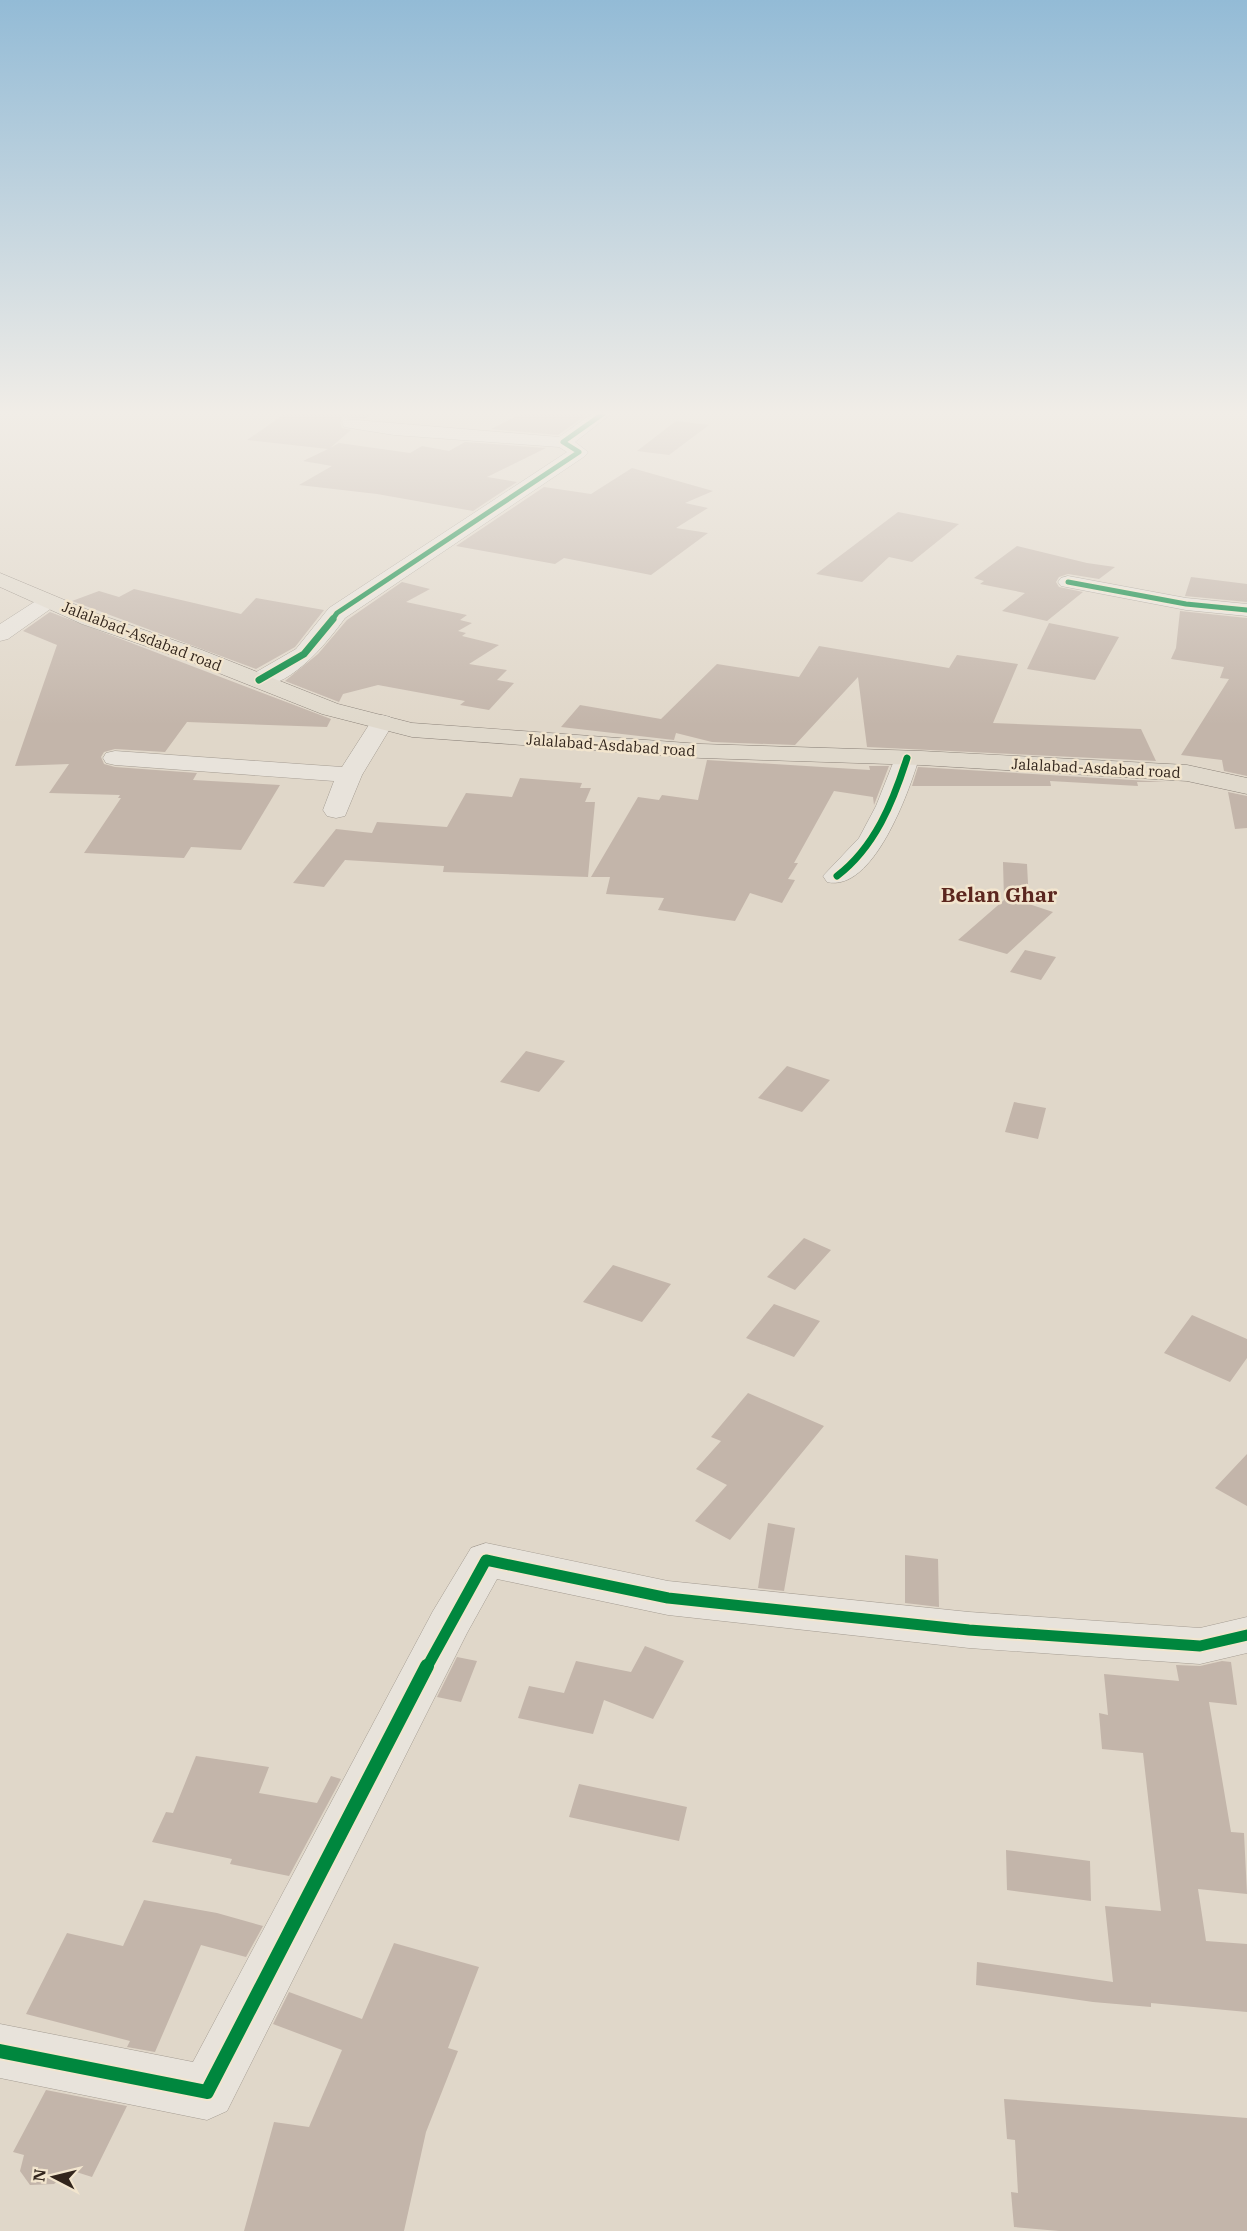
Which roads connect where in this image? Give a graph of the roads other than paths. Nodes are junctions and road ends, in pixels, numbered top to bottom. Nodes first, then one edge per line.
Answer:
1 (481, 517) edge
2 (0, 579) edge
3 (1068, 582) dead end
4 (49, 601) junction
5 (1247, 610) edge
6 (0, 634) edge
7 (259, 680) junction
8 (382, 722) junction
9 (115, 758) dead end
10 (907, 758) junction
11 (349, 775) junction
12 (1216, 779) junction
13 (1247, 781) edge
14 (1247, 786) edge
15 (336, 810) dead end
16 (837, 876) dead end
17 (1247, 1635) edge
18 (0, 2051) edge

1 - 7 street
2 - 4 main road, Jalalabad-Asdabad road
3 - 5 street
4 - 6 street
4 - 7 main road, Jalalabad-Asdabad road
7 - 8 main road, Jalalabad-Asdabad road
8 - 10 main road, Jalalabad-Asdabad road
8 - 11 street
9 - 11 street
10 - 12 main road, Jalalabad-Asdabad road
10 - 16 street
11 - 15 street
12 - 13 street
12 - 14 main road, Jalalabad-Asdabad road
17 - 18 street

